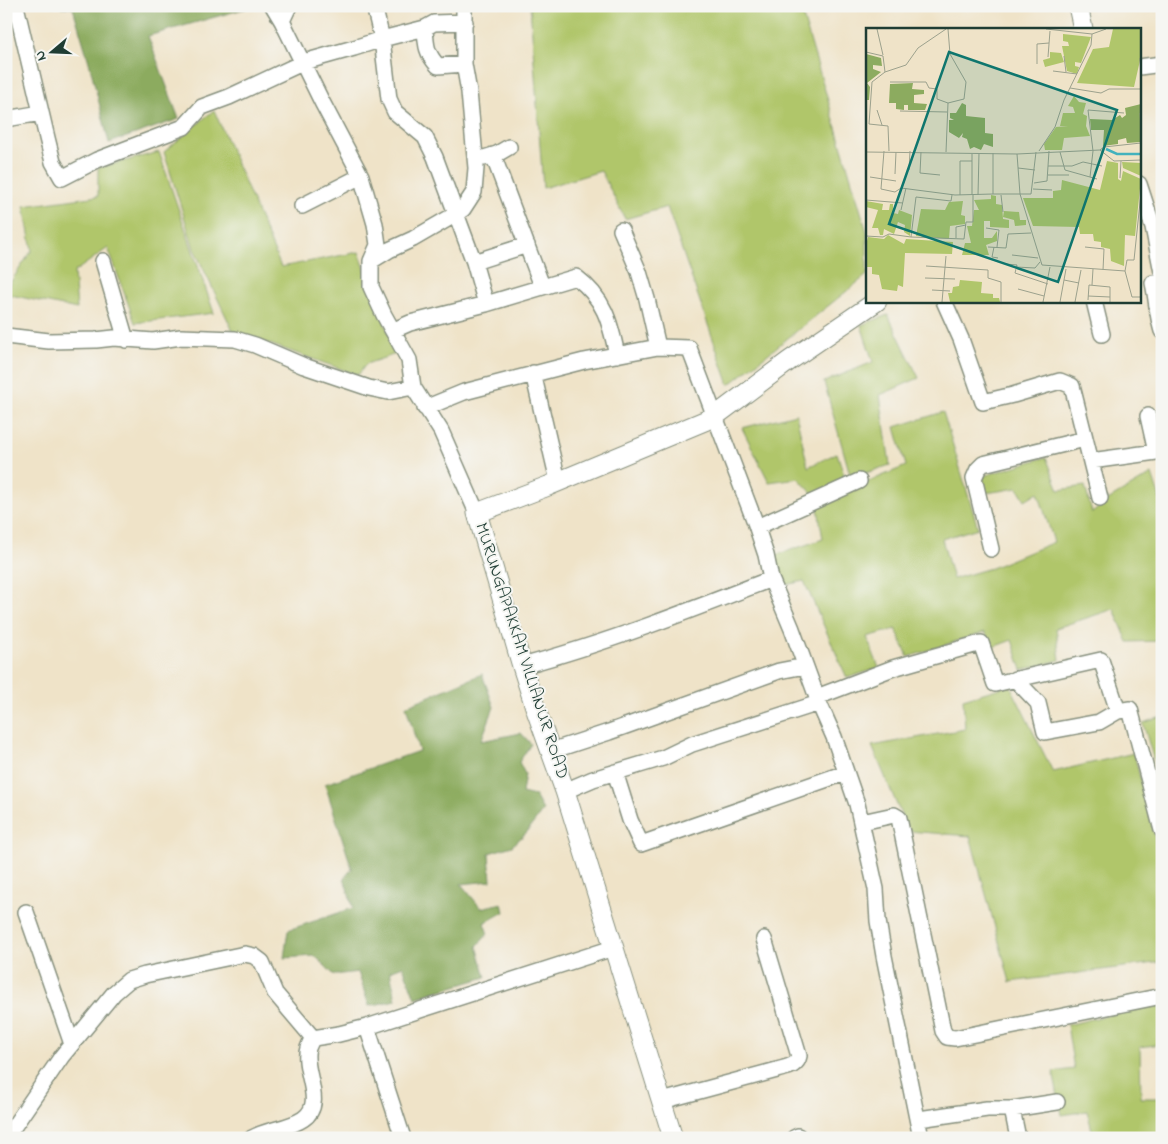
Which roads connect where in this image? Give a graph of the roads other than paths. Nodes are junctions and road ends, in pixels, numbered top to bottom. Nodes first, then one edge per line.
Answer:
1 (16, 6) edge
2 (273, 6) edge
3 (289, 6) edge
4 (374, 6) edge
5 (464, 6) edge
6 (1078, 6) edge
7 (282, 21) junction
8 (465, 22) junction
9 (425, 28) junction
10 (1083, 28) edge
11 (382, 39) junction
12 (304, 62) junction
13 (464, 64) junction
14 (1162, 64) edge
15 (1140, 67) edge
16 (41, 113) junction
17 (6, 119) edge
18 (509, 147) dead end
19 (493, 156) junction
20 (475, 160) junction
21 (361, 176) junction
22 (1140, 187) edge
23 (302, 206) dead end
24 (456, 213) junction
25 (621, 230) dead end
26 (527, 245) junction
27 (103, 261) dead end
28 (371, 261) junction
29 (474, 262) junction
30 (1162, 272) edge
31 (1162, 284) edge
32 (542, 286) junction
33 (876, 302) edge
34 (944, 302) edge
35 (1094, 302) edge
36 (486, 304) junction
37 (394, 330) junction
38 (1162, 331) edge
39 (1102, 334) dead end
40 (6, 336) edge
41 (126, 340) junction
42 (658, 348) junction
43 (617, 355) junction
44 (533, 373) junction
45 (413, 387) junction
46 (425, 408) junction
47 (1148, 416) dead end
48 (714, 417) junction
49 (1085, 439) junction
50 (1091, 461) junction
51 (558, 481) junction
52 (859, 481) dead end
53 (1100, 498) dead end
54 (477, 512) junction
55 (757, 527) junction
56 (991, 549) dead end
57 (771, 579) junction
58 (522, 666) junction
59 (805, 666) junction
60 (1015, 679) junction
61 (818, 700) junction
62 (1118, 712) junction
63 (551, 751) junction
64 (615, 772) junction
65 (846, 773) junction
66 (566, 791) junction
67 (862, 822) junction
68 (1162, 830) edge
69 (26, 912) dead end
70 (764, 939) dead end
71 (614, 948) junction
72 (1162, 996) edge
73 (367, 1027) junction
74 (313, 1038) junction
75 (72, 1044) junction
76 (662, 1102) junction
77 (1057, 1102) dead end
78 (1012, 1109) junction
79 (918, 1119) junction
80 (6, 1134) edge
81 (252, 1138) edge
82 (403, 1138) edge
83 (674, 1138) edge
84 (921, 1138) edge
85 (1018, 1138) edge

1 - 16 street
2 - 7 street
3 - 7 street
4 - 11 street
5 - 8 street
6 - 10 main road
7 - 12 street
8 - 9 street
8 - 13 street
9 - 11 street
9 - 13 street
11 - 12 street
11 - 24 street
12 - 16 street
12 - 21 street
13 - 20 street
14 - 15 street
16 - 17 street
18 - 19 street
19 - 20 street
19 - 26 street
20 - 24 street
21 - 23 street
21 - 28 street
22 - 30 street
24 - 28 street
24 - 29 street
25 - 42 street
26 - 29 street
26 - 32 street
27 - 41 street
28 - 37 street
29 - 36 street
31 - 38 street
32 - 36 street
32 - 43 street
33 - 48 main road, MURUNGAPAKKAM VILLIANUR ROAD
34 - 49 street
35 - 39 street
36 - 37 street
37 - 45 street
40 - 41 street
41 - 45 street
42 - 43 street
42 - 48 street
43 - 44 street
44 - 46 street
44 - 51 street
45 - 46 street
46 - 54 street
47 - 50 street
48 - 51 main road, MURUNGAPAKKAM VILLIANUR ROAD
48 - 55 street
49 - 50 street
49 - 56 street
50 - 53 street
51 - 54 main road, MURUNGAPAKKAM VILLIANUR ROAD
52 - 55 street
54 - 58 main road, MURUNGAPAKKAM VILLIANUR ROAD
55 - 57 street
57 - 58 street
57 - 59 street
58 - 63 main road, MURUNGAPAKKAM VILLIANUR ROAD
59 - 61 street
59 - 63 street
60 - 61 street
60 - 62 street
60 - 62 street
61 - 64 street
61 - 65 street
62 - 68 street
63 - 66 main road, MURUNGAPAKKAM VILLIANUR ROAD
64 - 65 street
64 - 66 street
65 - 67 street
66 - 71 main road, MURUNGAPAKKAM VILLIANUR ROAD
67 - 72 street
67 - 79 street
69 - 75 street
70 - 76 street
71 - 73 street
71 - 76 main road, MURUNGAPAKKAM VILLIANUR ROAD
73 - 74 street
73 - 82 street
74 - 75 street
74 - 81 street
75 - 80 street
76 - 83 main road, MURUNGAPAKKAM VILLIANUR ROAD
77 - 78 street
78 - 79 street
78 - 85 street
79 - 84 street

